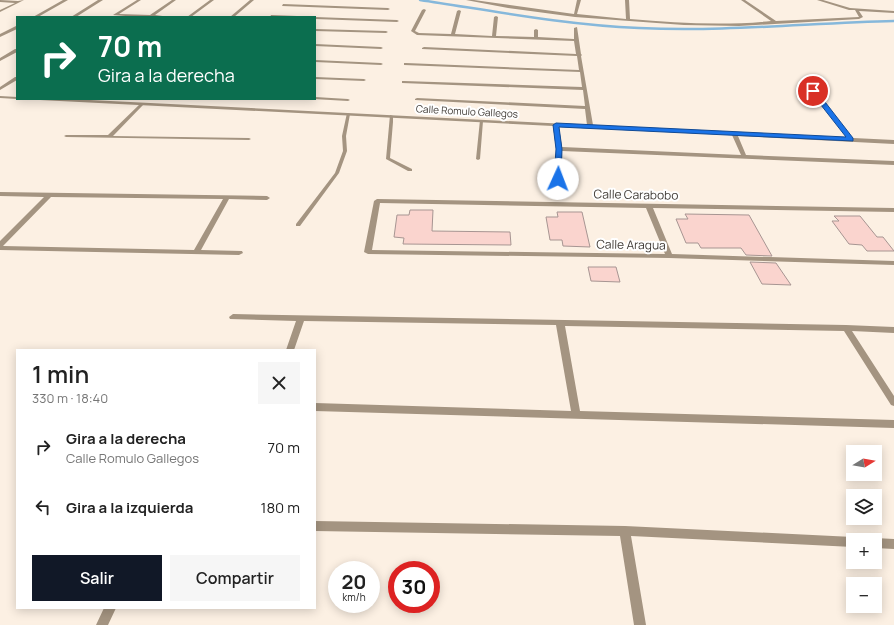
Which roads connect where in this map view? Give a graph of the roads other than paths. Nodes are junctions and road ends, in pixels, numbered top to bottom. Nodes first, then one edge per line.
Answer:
1 (66, 0) edge
2 (101, 0) edge
3 (139, 0) edge
4 (174, 0) edge
5 (212, 0) edge
6 (252, 0) edge
7 (287, 0) edge
8 (322, 0) edge
9 (468, 0) edge
10 (500, 0) edge
11 (579, 0) edge
12 (626, 0) edge
13 (743, 0) edge
14 (819, 0) edge
15 (0, 1) edge
16 (21, 1) edge
17 (478, 1) edge
18 (283, 4) junction
19 (498, 5) junction
20 (317, 6) junction
21 (279, 8) dead end
22 (388, 9) dead end
23 (424, 10) dead end
24 (857, 10) junction
25 (0, 11) edge
26 (459, 11) dead end
27 (275, 12) dead end
28 (894, 12) edge
29 (37, 16) edge
30 (75, 16) edge
31 (115, 16) edge
32 (151, 16) edge
33 (190, 16) edge
34 (233, 16) edge
35 (272, 16) edge
36 (575, 16) junction
37 (496, 17) dead end
38 (316, 18) edge
39 (628, 20) junction
40 (397, 21) dead end
41 (775, 22) junction
42 (16, 28) edge
43 (576, 28) dead end
44 (316, 30) edge
45 (536, 30) dead end
46 (386, 32) dead end
47 (453, 35) junction
48 (0, 36) edge
49 (494, 36) junction
50 (536, 38) junction
51 (576, 40) junction
52 (316, 45) edge
53 (381, 48) dead end
54 (424, 48) dead end
55 (16, 51) edge
56 (580, 55) junction
57 (0, 60) edge
58 (316, 61) edge
59 (381, 64) dead end
60 (406, 64) dead end
61 (581, 72) junction
62 (316, 78) edge
63 (16, 79) edge
64 (364, 80) dead end
65 (805, 80) dead end
66 (404, 82) dead end
67 (0, 89) edge
68 (585, 89) junction
69 (0, 97) edge
70 (16, 98) edge
71 (316, 98) edge
72 (83, 100) edge
73 (136, 100) edge
74 (187, 100) edge
75 (348, 100) dead end
76 (417, 100) dead end
77 (132, 104) junction
78 (142, 104) junction
79 (181, 106) junction
80 (588, 108) junction
81 (348, 114) junction
82 (391, 116) junction
83 (481, 121) junction
84 (556, 125) junction
85 (590, 126) junction
86 (734, 134) junction
87 (66, 136) dead end
88 (109, 136) junction
89 (850, 139) junction
90 (249, 140) dead end
91 (894, 142) edge
92 (559, 149) junction
93 (744, 156) junction
94 (478, 159) dead end
95 (894, 164) edge
96 (410, 170) dead end
97 (558, 179) dead end
98 (0, 194) edge
99 (49, 195) junction
100 (227, 198) junction
101 (267, 198) dead end
102 (649, 206) junction
103 (893, 211) edge
104 (298, 225) dead end
105 (0, 245) edge
106 (0, 248) edge
107 (196, 252) junction
108 (368, 252) joint
109 (239, 253) dead end
110 (669, 256) junction
111 (894, 263) edge
112 (233, 318) dead end
113 (301, 319) junction
114 (560, 323) junction
115 (846, 328) junction
116 (894, 330) edge
117 (290, 349) edge
118 (894, 402) edge
119 (316, 407) edge
120 (576, 415) junction
121 (894, 424) edge
122 (316, 526) edge
123 (625, 531) junction
124 (846, 542) edge
125 (882, 543) edge
126 (894, 544) edge
127 (110, 609) edge
128 (102, 625) edge
129 (640, 625) edge

1 - 29 street
2 - 30 street
3 - 31 street
4 - 32 street
5 - 33 street
6 - 34 street
7 - 18 street
8 - 20 street
9 - 17 street
10 - 19 street
11 - 36 street
12 - 39 street
13 - 41 street
14 - 24 street
15 - 16 lane
16 - 25 lane
17 - 19 street
18 - 20 street
18 - 21 street
19 - 36 street
20 - 22 street
23 - 47 street
24 - 28 street
24 - 41 street
26 - 47 street
27 - 35 street
36 - 39 street
37 - 49 street
38 - 40 street
39 - 41 street
42 - 48 street
43 - 51 street
44 - 46 street
45 - 50 street
47 - 49 street
49 - 50 street
50 - 51 street
51 - 56 street
52 - 53 street
54 - 56 street
55 - 57 street
56 - 61 street
58 - 59 street
60 - 61 street
61 - 68 street
62 - 64 street
63 - 67 street
65 - 89 lane
66 - 68 street
68 - 80 street
69 - 70 street
71 - 75 street
72 - 77 street, Calle Romulo Gallegos
73 - 77 street
74 - 79 street
76 - 80 street
77 - 78 street, Calle Romulo Gallegos
78 - 79 street, Calle Romulo Gallegos
78 - 88 lane
79 - 81 street, Calle Romulo Gallegos
80 - 85 street
81 - 82 street, Calle Romulo Gallegos
81 - 104 lane
82 - 83 street, Calle Romulo Gallegos
82 - 96 lane
83 - 84 street, Calle Romulo Gallegos
83 - 94 lane
84 - 85 street, Calle Romulo Gallegos
84 - 92 street
85 - 86 street, Calle Romulo Gallegos
86 - 89 street, Calle Romulo Gallegos
86 - 93 street
87 - 88 lane
88 - 90 lane
89 - 91 street, Calle Romulo Gallegos
92 - 93 street
92 - 97 street
93 - 95 street
98 - 99 street
99 - 100 street
99 - 105 street
100 - 101 street
100 - 107 street
102 - 103 street, Calle Carabobo
102 - 108 street, Calle Carabobo
102 - 110 street
106 - 107 street
107 - 109 street
108 - 110 street, Calle Aragua
110 - 111 street, Calle Aragua
112 - 113 street
113 - 114 street
113 - 117 street
114 - 115 street
114 - 120 street
115 - 116 street
115 - 118 street
119 - 120 street
120 - 121 street
122 - 123 street
123 - 124 street
123 - 129 street
125 - 126 street
127 - 128 street

